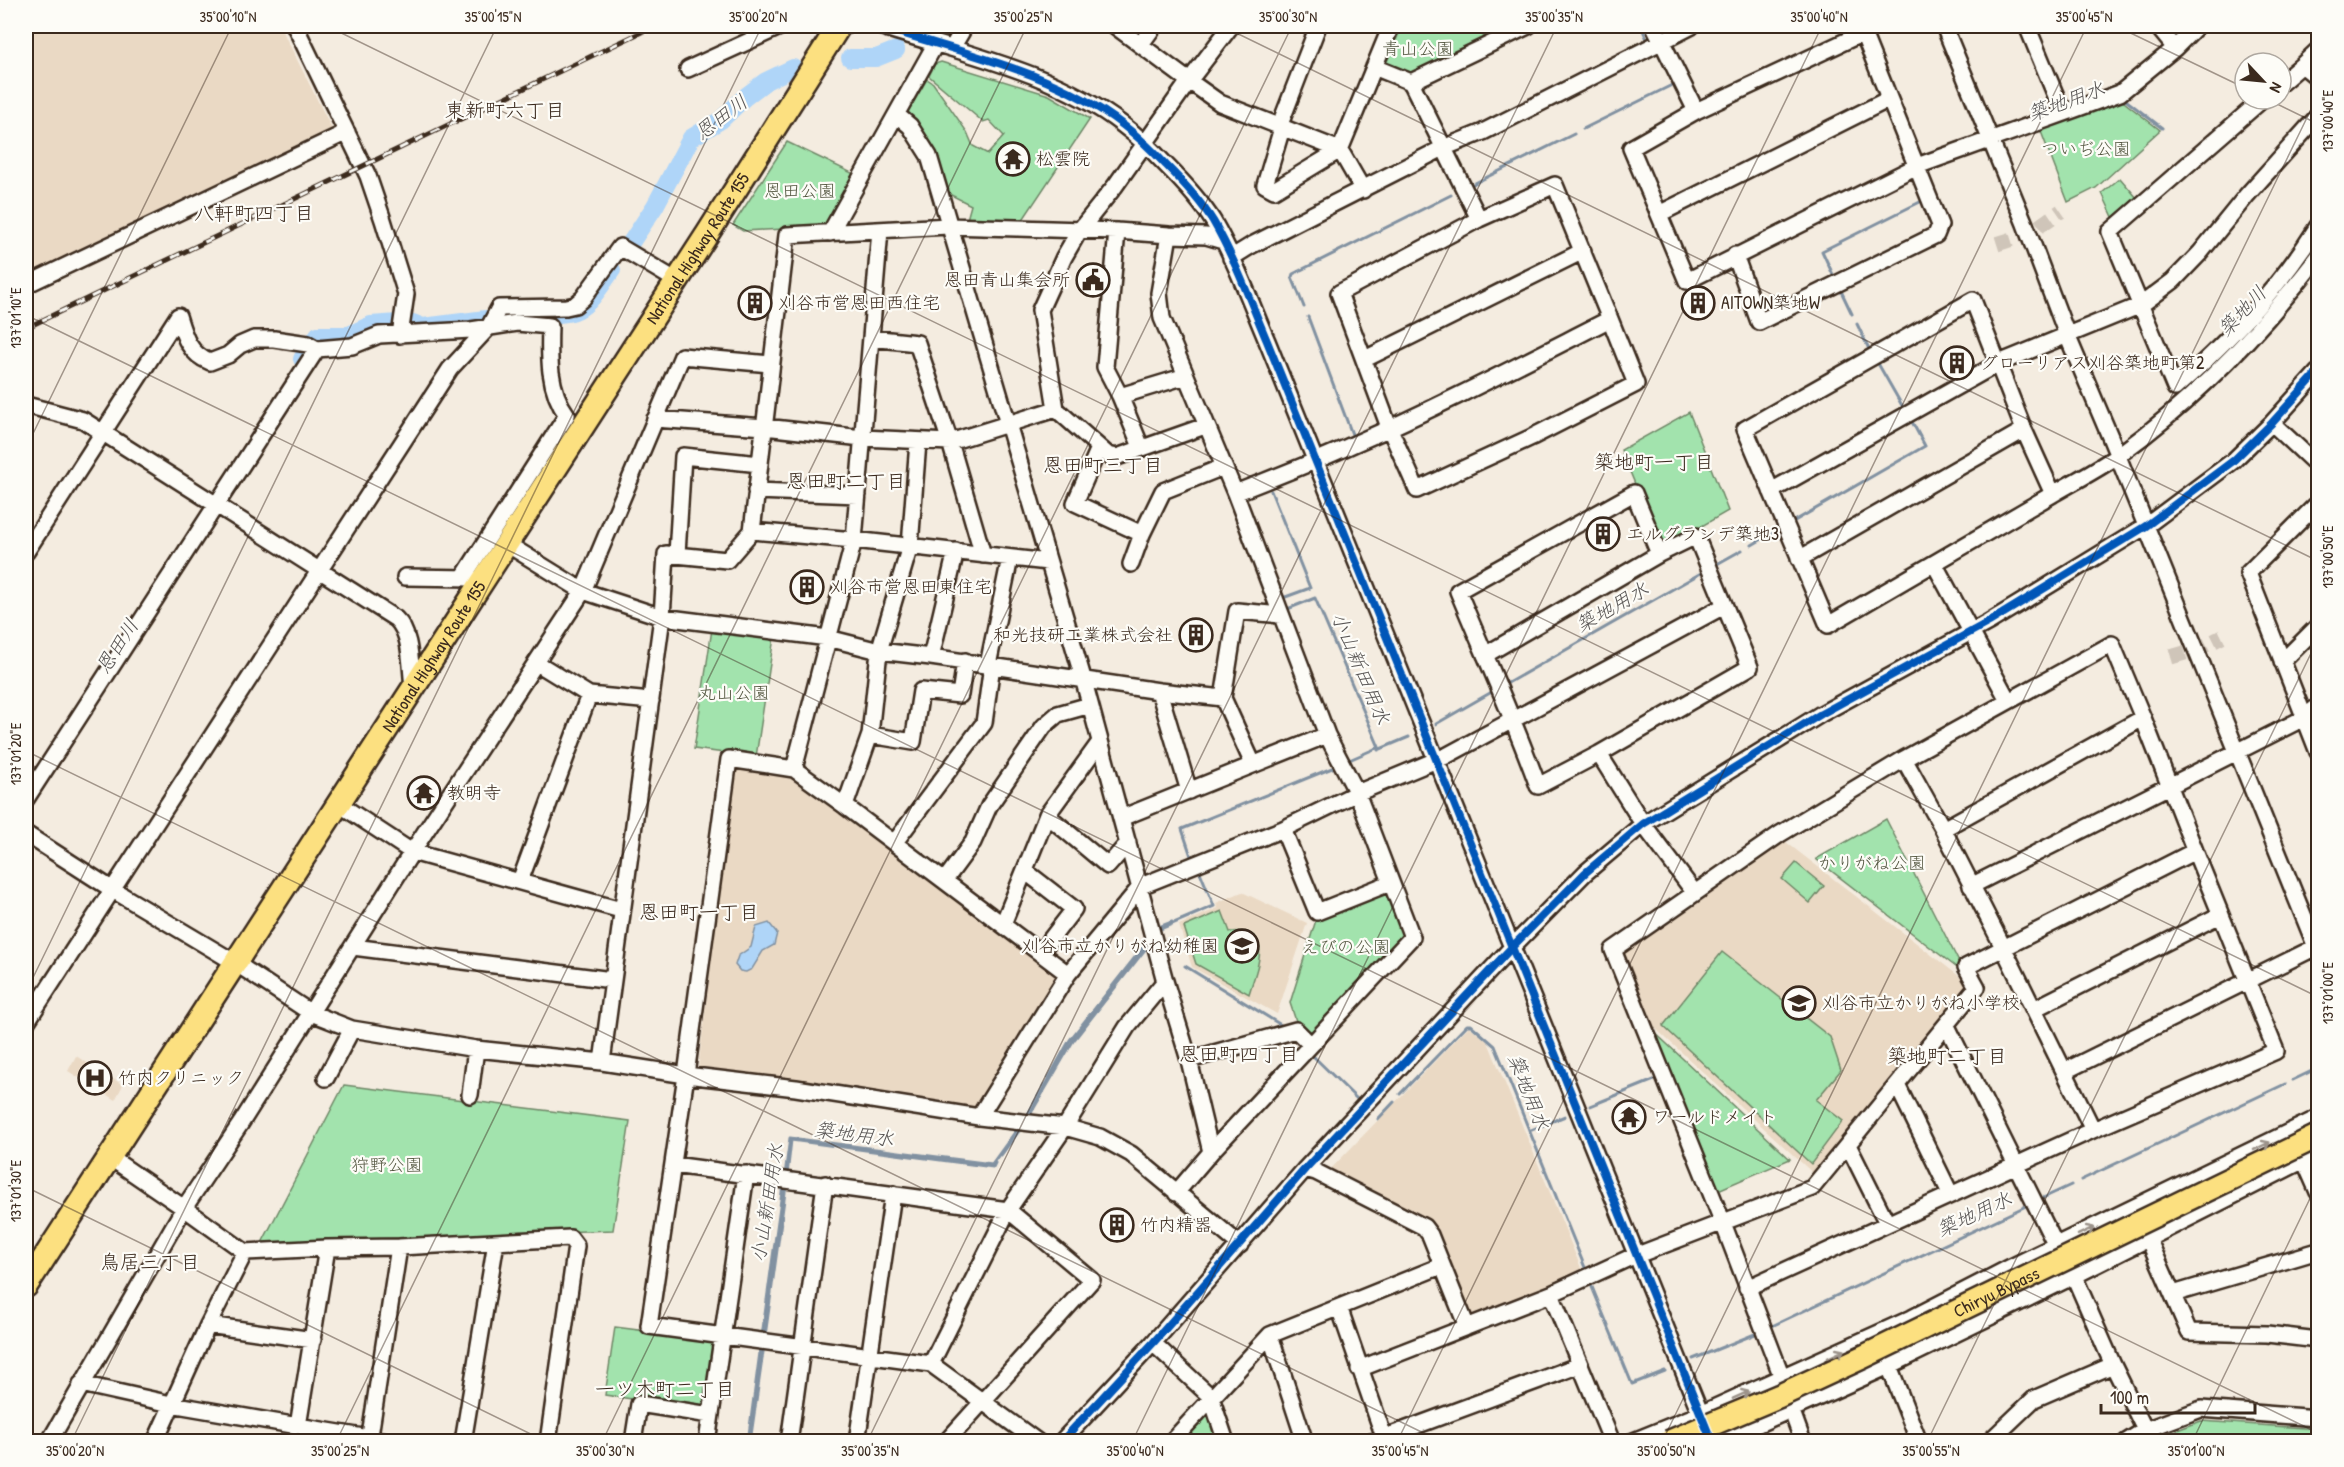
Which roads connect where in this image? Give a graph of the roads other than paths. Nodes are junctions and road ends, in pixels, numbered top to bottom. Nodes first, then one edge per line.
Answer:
1 (295, 26) edge
2 (782, 26) edge
3 (839, 26) edge
4 (879, 26) edge
5 (965, 26) edge
6 (1115, 26) edge
7 (1154, 26) edge
8 (1231, 26) edge
9 (1318, 26) edge
10 (1391, 26) edge
11 (1528, 26) edge
12 (1654, 26) edge
13 (1692, 26) edge
14 (2027, 26) edge
15 (2157, 26) edge
16 (2197, 26) edge
17 (1949, 28) edge
18 (902, 29) edge
19 (1662, 40) junction
20 (936, 43) junction
21 (1141, 44) junction
22 (952, 48) junction
23 (2175, 48) junction
24 (2319, 50) edge
25 (2302, 65) junction
26 (1374, 67) junction
27 (688, 69) dead end
28 (2293, 73) edge
29 (2319, 78) edge
30 (1189, 81) junction
31 (1411, 82) junction
32 (1889, 99) junction
33 (1696, 111) junction
34 (2249, 111) edge
35 (2063, 112) junction
36 (897, 115) junction
37 (2319, 116) edge
38 (1280, 128) junction
39 (347, 132) junction
40 (1988, 139) junction
41 (1145, 143) junction
42 (1443, 148) junction
43 (1340, 150) junction
44 (1917, 166) junction
45 (1363, 190) junction
46 (1659, 214) junction
47 (1479, 219) junction
48 (948, 226) junction
49 (2319, 226) edge
50 (880, 230) junction
51 (1079, 231) junction
52 (1117, 231) junction
53 (830, 233) junction
54 (1169, 235) junction
55 (1223, 241) junction
56 (1583, 251) junction
57 (1736, 255) junction
58 (2319, 257) edge
59 (1231, 258) junction
60 (677, 281) junction
61 (26, 285) edge
62 (2141, 305) junction
63 (1610, 319) junction
64 (489, 327) junction
65 (400, 335) junction
66 (2067, 335) junction
67 (871, 338) junction
68 (313, 347) junction
69 (1365, 359) junction
70 (1999, 363) junction
71 (770, 364) junction
72 (2319, 372) edge
73 (1186, 376) junction
74 (1120, 396) junction
75 (26, 405) edge
76 (1056, 409) junction
77 (655, 419) junction
78 (2272, 423) junction
79 (1007, 424) junction
80 (1205, 426) junction
81 (765, 427) junction
82 (1389, 427) junction
83 (2024, 430) junction
84 (103, 432) junction
85 (861, 438) junction
86 (918, 441) junction
87 (950, 442) junction
88 (1141, 447) junction
89 (1099, 448) junction
90 (2118, 456) junction
91 (1315, 460) junction
92 (760, 464) junction
93 (1223, 466) junction
94 (2319, 466) edge
95 (756, 491) junction
96 (1771, 491) junction
97 (1235, 493) junction
98 (2053, 494) junction
99 (858, 495) junction
100 (2319, 503) edge
101 (216, 504) junction
102 (2146, 525) junction
103 (752, 531) junction
104 (1142, 534) junction
105 (854, 540) junction
106 (507, 544) junction
107 (910, 546) junction
108 (956, 551) junction
109 (26, 552) edge
110 (677, 554) junction
111 (1659, 554) junction
112 (983, 555) junction
113 (1010, 558) junction
114 (1799, 559) junction
115 (1048, 562) junction
116 (1131, 564) dead end
117 (1935, 565) junction
118 (319, 570) junction
119 (405, 578) dead end
120 (473, 578) junction
121 (583, 591) junction
122 (1724, 606) junction
123 (1281, 615) junction
124 (662, 618) junction
125 (2319, 626) edge
126 (1971, 632) junction
127 (828, 638) junction
128 (879, 651) junction
129 (1485, 655) junction
130 (931, 657) junction
131 (965, 662) junction
132 (2283, 662) junction
133 (537, 663) junction
134 (990, 665) junction
135 (1083, 678) junction
136 (413, 686) junction
137 (1159, 691) junction
138 (589, 695) junction
139 (1223, 698) junction
140 (2008, 700) junction
141 (651, 701) junction
142 (1090, 705) junction
143 (2319, 706) edge
144 (1514, 718) junction
145 (2143, 718) junction
146 (2304, 718) junction
147 (870, 735) junction
148 (1328, 735) junction
149 (1100, 742) junction
150 (2237, 750) junction
151 (2319, 752) edge
152 (1599, 754) junction
153 (1438, 759) junction
154 (1904, 759) junction
155 (1253, 764) junction
156 (795, 769) junction
157 (2168, 786) junction
158 (1189, 791) junction
159 (1356, 794) junction
160 (26, 799) edge
161 (339, 804) junction
162 (845, 806) junction
163 (1047, 815) junction
164 (1121, 818) junction
165 (1643, 824) junction
166 (1283, 829) junction
167 (1943, 829) junction
168 (26, 834) edge
169 (895, 842) junction
170 (1128, 843) junction
171 (2195, 851) junction
172 (412, 852) junction
173 (1025, 871) junction
174 (945, 880) junction
175 (520, 881) junction
176 (1390, 883) junction
177 (1141, 886) junction
178 (1971, 886) junction
179 (113, 890) junction
180 (1694, 892) junction
181 (621, 910) junction
182 (2220, 915) junction
183 (1003, 924) junction
184 (1513, 946) junction
185 (353, 947) junction
186 (2003, 947) junction
187 (2318, 948) edge
188 (1040, 953) junction
189 (234, 962) junction
190 (1068, 974) junction
191 (612, 980) junction
192 (1165, 981) junction
193 (2249, 981) junction
194 (2034, 1009) junction
195 (311, 1013) junction
196 (26, 1023) edge
197 (1947, 1026) junction
198 (352, 1029) junction
199 (1311, 1045) junction
200 (476, 1049) junction
201 (1189, 1060) junction
202 (602, 1062) junction
203 (2065, 1071) junction
204 (686, 1075) junction
205 (326, 1078) dead end
206 (1897, 1085) junction
207 (470, 1095) dead end
208 (979, 1117) junction
209 (2319, 1118) edge
210 (1065, 1127) junction
211 (2093, 1130) junction
212 (2319, 1136) edge
213 (1848, 1145) junction
214 (1211, 1152) junction
215 (2314, 1155) edge
216 (108, 1156) junction
217 (674, 1165) junction
218 (2017, 1167) junction
219 (1305, 1169) junction
220 (746, 1174) junction
221 (825, 1184) junction
222 (2319, 1192) edge
223 (1176, 1193) junction
224 (893, 1194) junction
225 (1951, 1195) junction
226 (184, 1208) junction
227 (1008, 1210) junction
228 (1724, 1223) junction
229 (1887, 1223) junction
230 (2148, 1238) junction
231 (496, 1242) junction
232 (1240, 1245) junction
233 (2056, 1246) junction
234 (399, 1247) junction
235 (327, 1248) junction
236 (2319, 1251) edge
237 (245, 1252) junction
238 (1636, 1256) junction
239 (1441, 1266) junction
240 (2074, 1276) junction
241 (26, 1286) edge
242 (1747, 1288) junction
243 (1551, 1294) junction
244 (2173, 1294) junction
245 (1340, 1307) junction
246 (208, 1324) junction
247 (1467, 1327) junction
248 (1270, 1335) junction
249 (722, 1336) junction
250 (313, 1340) junction
251 (2319, 1340) edge
252 (1153, 1343) junction
253 (802, 1346) junction
254 (870, 1355) junction
255 (931, 1364) junction
256 (1580, 1365) junction
257 (2113, 1365) junction
258 (1889, 1366) junction
259 (1359, 1369) junction
260 (1782, 1377) junction
261 (81, 1384) junction
262 (1211, 1397) junction
263 (984, 1400) junction
264 (171, 1404) junction
265 (1791, 1409) junction
266 (1700, 1414) junction
267 (710, 1415) junction
268 (2319, 1418) edge
269 (298, 1426) junction
270 (2148, 1436) edge
271 (1378, 1439) edge
272 (369, 1440) edge
273 (49, 1442) edge
274 (155, 1442) edge
275 (393, 1442) edge
276 (463, 1442) edge
277 (548, 1442) edge
278 (633, 1442) edge
279 (707, 1442) edge
280 (789, 1442) edge
281 (857, 1442) edge
282 (946, 1442) edge
283 (1038, 1442) edge
284 (1061, 1442) edge
285 (1171, 1442) edge
286 (1226, 1442) edge
287 (1305, 1442) edge
288 (1612, 1442) edge
289 (1631, 1442) edge
290 (1669, 1442) edge
291 (1710, 1442) edge
292 (1718, 1442) edge
293 (1803, 1442) edge
294 (1919, 1442) edge
295 (1989, 1442) edge
296 (2126, 1442) edge

1 - 39 street
2 - 27 street
3 - 60 highway, National Highway Route 155
4 - 18 street
5 - 22 street
6 - 21 street
7 - 21 street
8 - 30 street
9 - 38 street
10 - 26 street
11 - 31 street
12 - 19 street
13 - 19 street
14 - 35 street
15 - 23 street
16 - 23 street
17 - 40 street
18 - 20 street
19 - 33 street
19 - 42 street
20 - 22 street
20 - 36 street
21 - 30 street
22 - 41 street
23 - 35 street
24 - 25 street
25 - 28 street
25 - 29 street
26 - 31 street
26 - 43 street
30 - 38 street
30 - 41 street
31 - 42 street
32 - 33 street
32 - 44 street
32 - 46 street
33 - 46 street
34 - 62 street
35 - 40 street
36 - 48 street
36 - 53 street
37 - 62 street
38 - 43 street
38 - 43 street
39 - 61 street
39 - 65 street
40 - 44 street
40 - 66 street
41 - 51 street
41 - 55 street
42 - 45 street
42 - 47 street
43 - 45 street
44 - 57 street
44 - 57 street
45 - 59 street
46 - 57 street
47 - 56 street
47 - 69 street
48 - 50 street
48 - 51 street
48 - 79 street
49 - 62 street
50 - 53 street
50 - 67 street
51 - 52 street
51 - 76 street
52 - 54 street
52 - 74 street
53 - 71 street
54 - 55 street
54 - 73 street
55 - 59 street
56 - 63 street
56 - 69 street
58 - 90 street
59 - 91 street
60 - 64 street
60 - 106 highway, National Highway Route 155
62 - 66 street
63 - 82 street
63 - 82 street
64 - 65 street
64 - 118 street
64 - 120 street
65 - 68 street
66 - 70 street
66 - 90 street
67 - 85 street
67 - 87 street
68 - 84 street
68 - 101 street
69 - 82 street
70 - 83 street
70 - 96 street
70 - 96 street
71 - 77 street
71 - 81 street
72 - 78 street
73 - 74 street
73 - 80 street
74 - 88 street
75 - 84 street
76 - 79 street
76 - 89 street
77 - 81 street
77 - 121 street
78 - 94 street
78 - 102 street
79 - 87 street
79 - 115 street
80 - 88 street
80 - 93 street
81 - 85 street
81 - 92 street
82 - 91 street
83 - 98 street
83 - 114 street
84 - 101 street
84 - 109 street
85 - 86 street
85 - 99 street
86 - 87 street
86 - 107 street
87 - 112 street
88 - 89 street
89 - 104 street
90 - 98 street
90 - 102 street
91 - 97 street
91 - 153 street
92 - 95 street
92 - 110 street
93 - 97 street
93 - 104 street
95 - 99 street
95 - 103 street
96 - 114 street
97 - 123 street
98 - 117 street
99 - 105 street
100 - 132 street
101 - 118 street
101 - 160 street
102 - 126 street
102 - 150 street
103 - 105 street
103 - 110 street
104 - 116 street
105 - 107 street
105 - 127 street
106 - 120 highway, National Highway Route 155
106 - 121 street
107 - 108 street
107 - 128 street
108 - 112 street
108 - 130 street
110 - 124 street
111 - 122 street
111 - 129 street
111 - 129 street
112 - 113 street
113 - 115 street
113 - 134 street
114 - 117 street
115 - 135 street
117 - 126 street
118 - 136 street
118 - 179 street
119 - 120 street
120 - 136 highway, National Highway Route 155
121 - 124 street
121 - 133 street
122 - 144 street
122 - 152 street
123 - 139 street
123 - 148 street
124 - 127 street
124 - 141 street
125 - 132 street
126 - 140 street
126 - 165 street
127 - 128 street
127 - 156 street
128 - 130 street
128 - 147 street
129 - 144 street
130 - 131 street
131 - 134 street
131 - 147 street
132 - 146 street
133 - 138 street
133 - 172 street
134 - 135 street
134 - 169 street
135 - 137 street
135 - 142 street
136 - 161 highway, National Highway Route 155
137 - 139 street
137 - 158 street
138 - 141 street
138 - 175 street
139 - 155 street
140 - 145 street
140 - 154 street
141 - 181 street
142 - 149 street
142 - 174 street
143 - 146 street
144 - 152 street
144 - 153 street
145 - 157 street
145 - 167 street
146 - 150 street
146 - 151 street
147 - 162 street
148 - 155 street
148 - 159 street
149 - 163 street
149 - 164 street
150 - 157 street
150 - 187 street
152 - 165 street
153 - 159 street
153 - 184 street
154 - 167 street
154 - 180 street
155 - 158 street
156 - 162 street
156 - 204 street
157 - 171 street
157 - 178 street
158 - 164 street
159 - 166 street
159 - 176 street
161 - 172 street
161 - 189 highway, National Highway Route 155
162 - 169 street
163 - 170 street
163 - 173 street
164 - 170 street
165 - 180 street
165 - 184 street
166 - 176 street
166 - 177 street
167 - 178 street
168 - 179 street
169 - 174 street
170 - 177 street
171 - 182 street
171 - 186 street
172 - 175 street
172 - 185 street
173 - 183 street
173 - 188 street
174 - 183 street
175 - 181 street
176 - 199 street
177 - 190 street
177 - 192 street
178 - 186 street
179 - 189 street
179 - 196 street
180 - 228 street
181 - 191 street
182 - 193 street
182 - 194 street
183 - 188 street
184 - 219 street
184 - 238 street
185 - 191 street
185 - 195 street
186 - 194 street
186 - 197 street
187 - 193 street
188 - 190 street
189 - 195 street
189 - 216 highway, National Highway Route 155
190 - 208 street
191 - 202 street
192 - 201 street
192 - 210 street
193 - 203 street
193 - 211 street
194 - 203 street
195 - 198 street
195 - 226 street
197 - 206 street
197 - 218 street
198 - 200 street
198 - 205 street
199 - 201 street
199 - 214 street
200 - 202 street
200 - 207 street
201 - 214 street
202 - 204 street
203 - 211 street
204 - 208 street
204 - 217 street
206 - 213 street
206 - 225 street
208 - 210 street
233 -> 209 street
210 - 223 street
210 - 227 street
211 - 218 street
212 - 290 highway, Chiryu Bypass, bridge
213 - 228 street
213 - 229 street
214 - 223 street
215 - 222 street
215 - 230 street
215 - 291 highway, Chiryu Bypass
216 - 226 street
216 - 241 highway, National Highway Route 155
217 - 220 street
217 - 249 street
218 - 225 street
218 - 233 street
219 - 232 street
219 - 239 street
220 - 221 street
220 - 249 street
221 - 224 street
221 - 253 street
223 - 232 street
224 - 227 street
224 - 254 street
225 - 229 street
226 - 237 street
226 - 261 street
227 - 255 street
227 - 263 street
228 - 238 street
228 - 242 street
229 - 242 street
230 - 240 street
230 - 244 street
231 - 234 street
231 - 276 street
231 - 277 street
232 - 252 street
260 -> 233 street
234 - 235 street
234 - 272 street
235 - 237 street
235 - 250 street
236 - 244 street
237 - 246 street
238 - 243 street
238 - 266 street
239 - 245 street
239 - 247 street
240 - 257 street
240 - 258 street
242 - 260 street
243 - 247 street
243 - 256 street
244 - 251 street
245 - 248 street
245 - 259 street
246 - 250 street
246 - 264 street
247 - 259 street
248 - 262 street
248 - 287 street
249 - 253 street
249 - 267 street
250 - 269 street
252 - 262 street
252 - 284 street
253 - 254 street
253 - 280 street
254 - 255 street
254 - 281 street
255 - 263 street
256 - 271 street
256 - 288 street
257 - 270 street
257 - 295 street
258 - 265 street
258 - 294 street
259 - 271 street
266 -> 260 street
261 - 264 street
261 - 273 street
262 - 285 street
262 - 286 street
263 - 282 street
263 - 283 street
264 - 269 street
264 - 274 street
265 - 292 street
265 - 293 street
266 - 289 street
266 - 291 street
267 - 278 street
267 - 279 street
268 - 270 street
269 - 272 street
270 - 296 street
272 - 275 street

